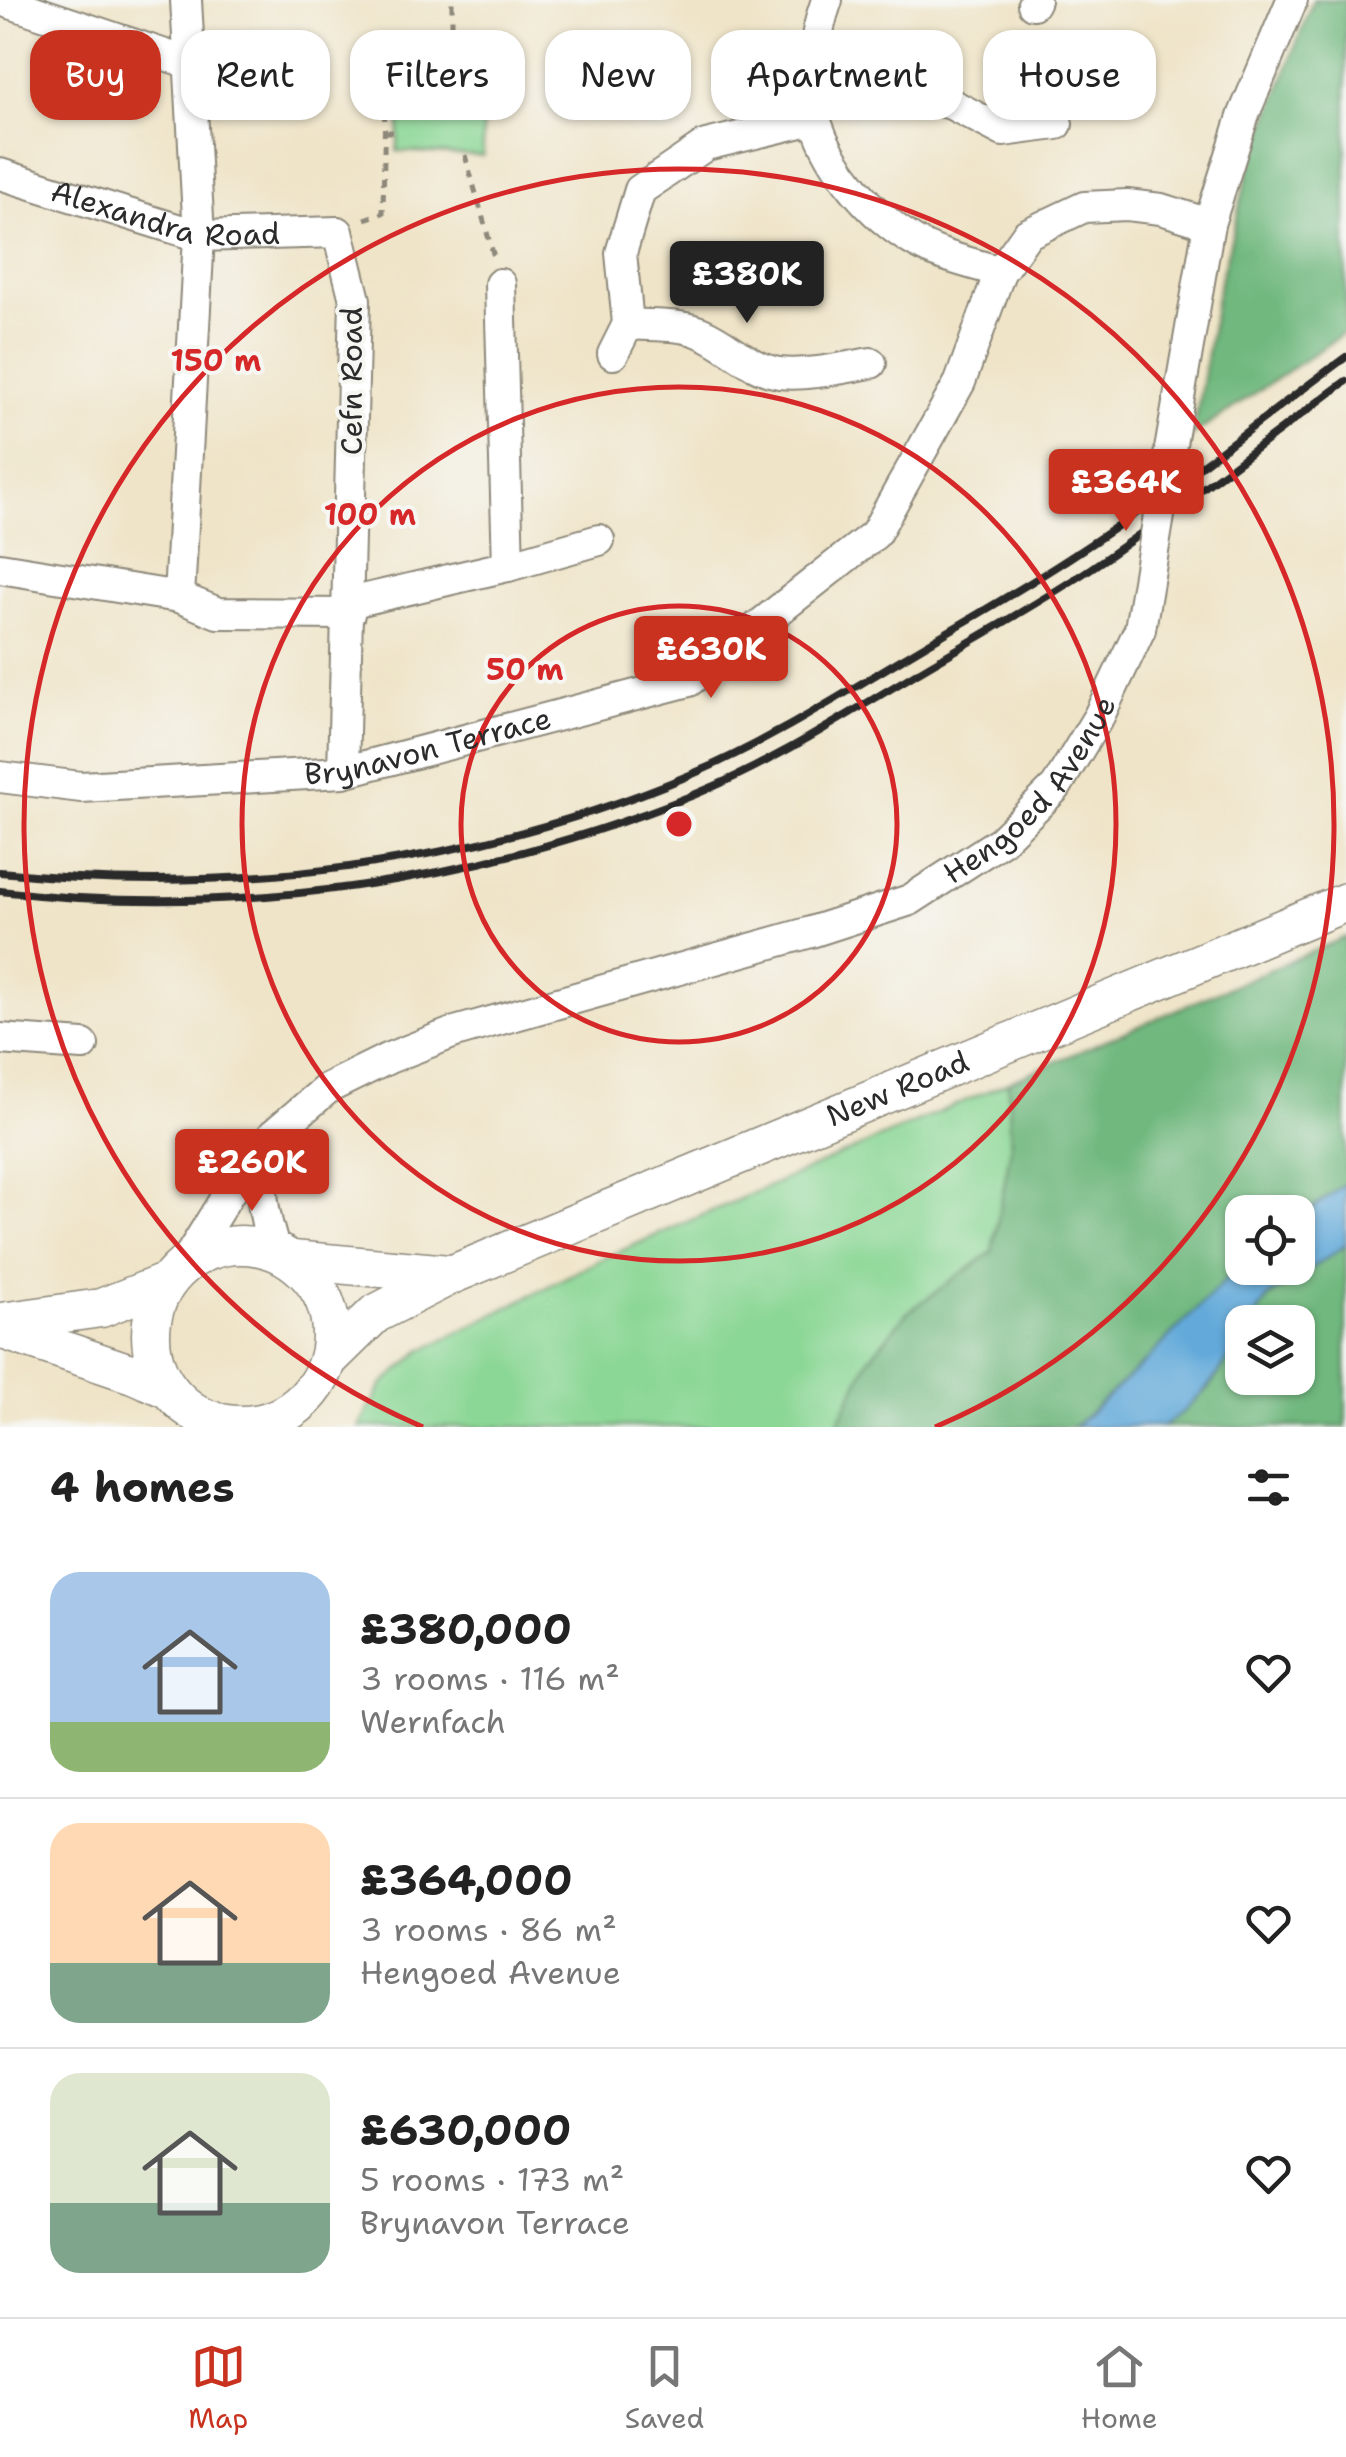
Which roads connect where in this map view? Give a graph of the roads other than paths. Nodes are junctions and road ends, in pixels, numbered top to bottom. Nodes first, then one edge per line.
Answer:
1 (1, 0) edge
2 (186, 0) edge
3 (827, 0) edge
4 (1292, 0) edge
5 (187, 30) edge
6 (820, 30) edge
7 (181, 60) edge
8 (963, 110) edge
9 (192, 120) edge
10 (810, 120) edge
11 (814, 120) edge
12 (1056, 124) dead end
13 (0, 174) edge
14 (1209, 224) junction
15 (338, 232) joint
16 (199, 236) junction
17 (1000, 272) junction
18 (500, 284) road end
19 (628, 324) junction
20 (614, 354) dead end
21 (871, 363) dead end
22 (599, 540) dead end
23 (508, 566) junction
24 (0, 568) edge
25 (179, 597) junction
26 (349, 609) junction
27 (343, 772) junction
28 (0, 777) edge
29 (1346, 902) edge
30 (0, 1039) edge
31 (82, 1045) dead end
32 (273, 1135) junction
33 (284, 1256) junction
34 (177, 1272) junction
35 (451, 1274) junction
36 (0, 1326) edge
37 (328, 1360) junction
38 (168, 1389) junction

1 - 7 street
2 - 5 street
3 - 6 street
4 - 14 street, Hengoed Avenue
8 - 12 street
9 - 16 street
10 - 19 street
11 - 17 street
13 - 16 street, Alexandra Road
14 - 17 street, Brynavon Terrace
14 - 32 street, Hengoed Avenue, bridge
15 - 16 street, Alexandra Road
15 - 26 street, Cefn Road
16 - 25 street
17 - 27 street, Brynavon Terrace
18 - 23 street
19 - 20 street
19 - 21 street
22 - 23 street
23 - 26 street
24 - 25 street
25 - 26 street
26 - 27 street, Cefn Road
27 - 28 street, Brynavon Terrace
29 - 35 main road, New Road
30 - 31 street
32 - 33 street
32 - 34 street, Hengoed Avenue
33 - 34 main road
33 - 35 main road, New Road
33 - 37 main road
34 - 36 main road
34 - 38 main road
35 - 37 main road, New Road
36 - 38 main road
37 - 38 main road

